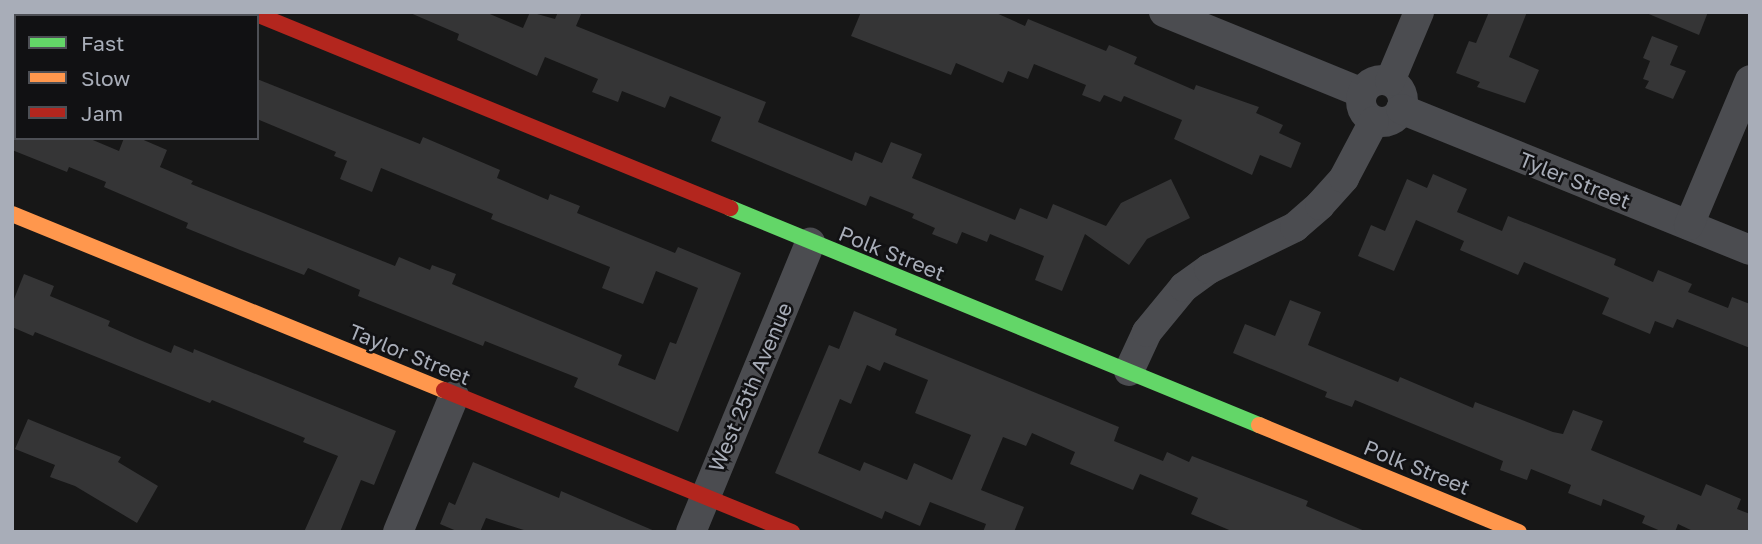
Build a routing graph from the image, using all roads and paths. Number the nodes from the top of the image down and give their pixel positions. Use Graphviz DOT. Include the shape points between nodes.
graph roads {
  1 [pos="1164,12"];
  2 [pos="1419,12"];
  3 [pos="259,15"];
  4 [pos="1750,80"];
  5 [pos="1390,81"];
  6 [pos="1362,93"];
  7 [pos="1387,115"];
  8 [pos="12,214"];
  9 [pos="1689,225"];
  10 [pos="810,243"];
  11 [pos="1750,250"];
  12 [pos="1129,372"];
  13 [pos="454,396"];
  14 [pos="705,496"];
  15 [pos="398,532"];
  16 [pos="691,532"];
  17 [pos="792,532"];
  18 [pos="1519,532"];
  1 -- 6 [label="street"];
  2 -- 5 [label="street"];
  3 -- 10 [label="street, Polk Street"];
  4 -- 9 [label="street"];
  5 -- 6 [label="street" via="1373,81"];
  5 -- 7 [label="street" via="1401,91"];
  6 -- 7 [label="street" via="1363,110"];
  7 -- 9 [label="street, Tyler Street"];
  7 -- 12 [label="street" via="1343,178 1295,227 1184,286 1147,332"];
  8 -- 13 [label="street, Taylor Street"];
  9 -- 11 [label="street, Tyler Street"];
  10 -- 12 [label="street, Polk Street"];
  10 -- 14 [label="street, West 25th Avenue"];
  12 -- 18 [label="street, Polk Street"];
  13 -- 14 [label="street, Taylor Street"];
  13 -- 15 [label="street"];
  14 -- 16 [label="street, West 25th Avenue"];
  14 -- 17 [label="street, Taylor Street"];
}
